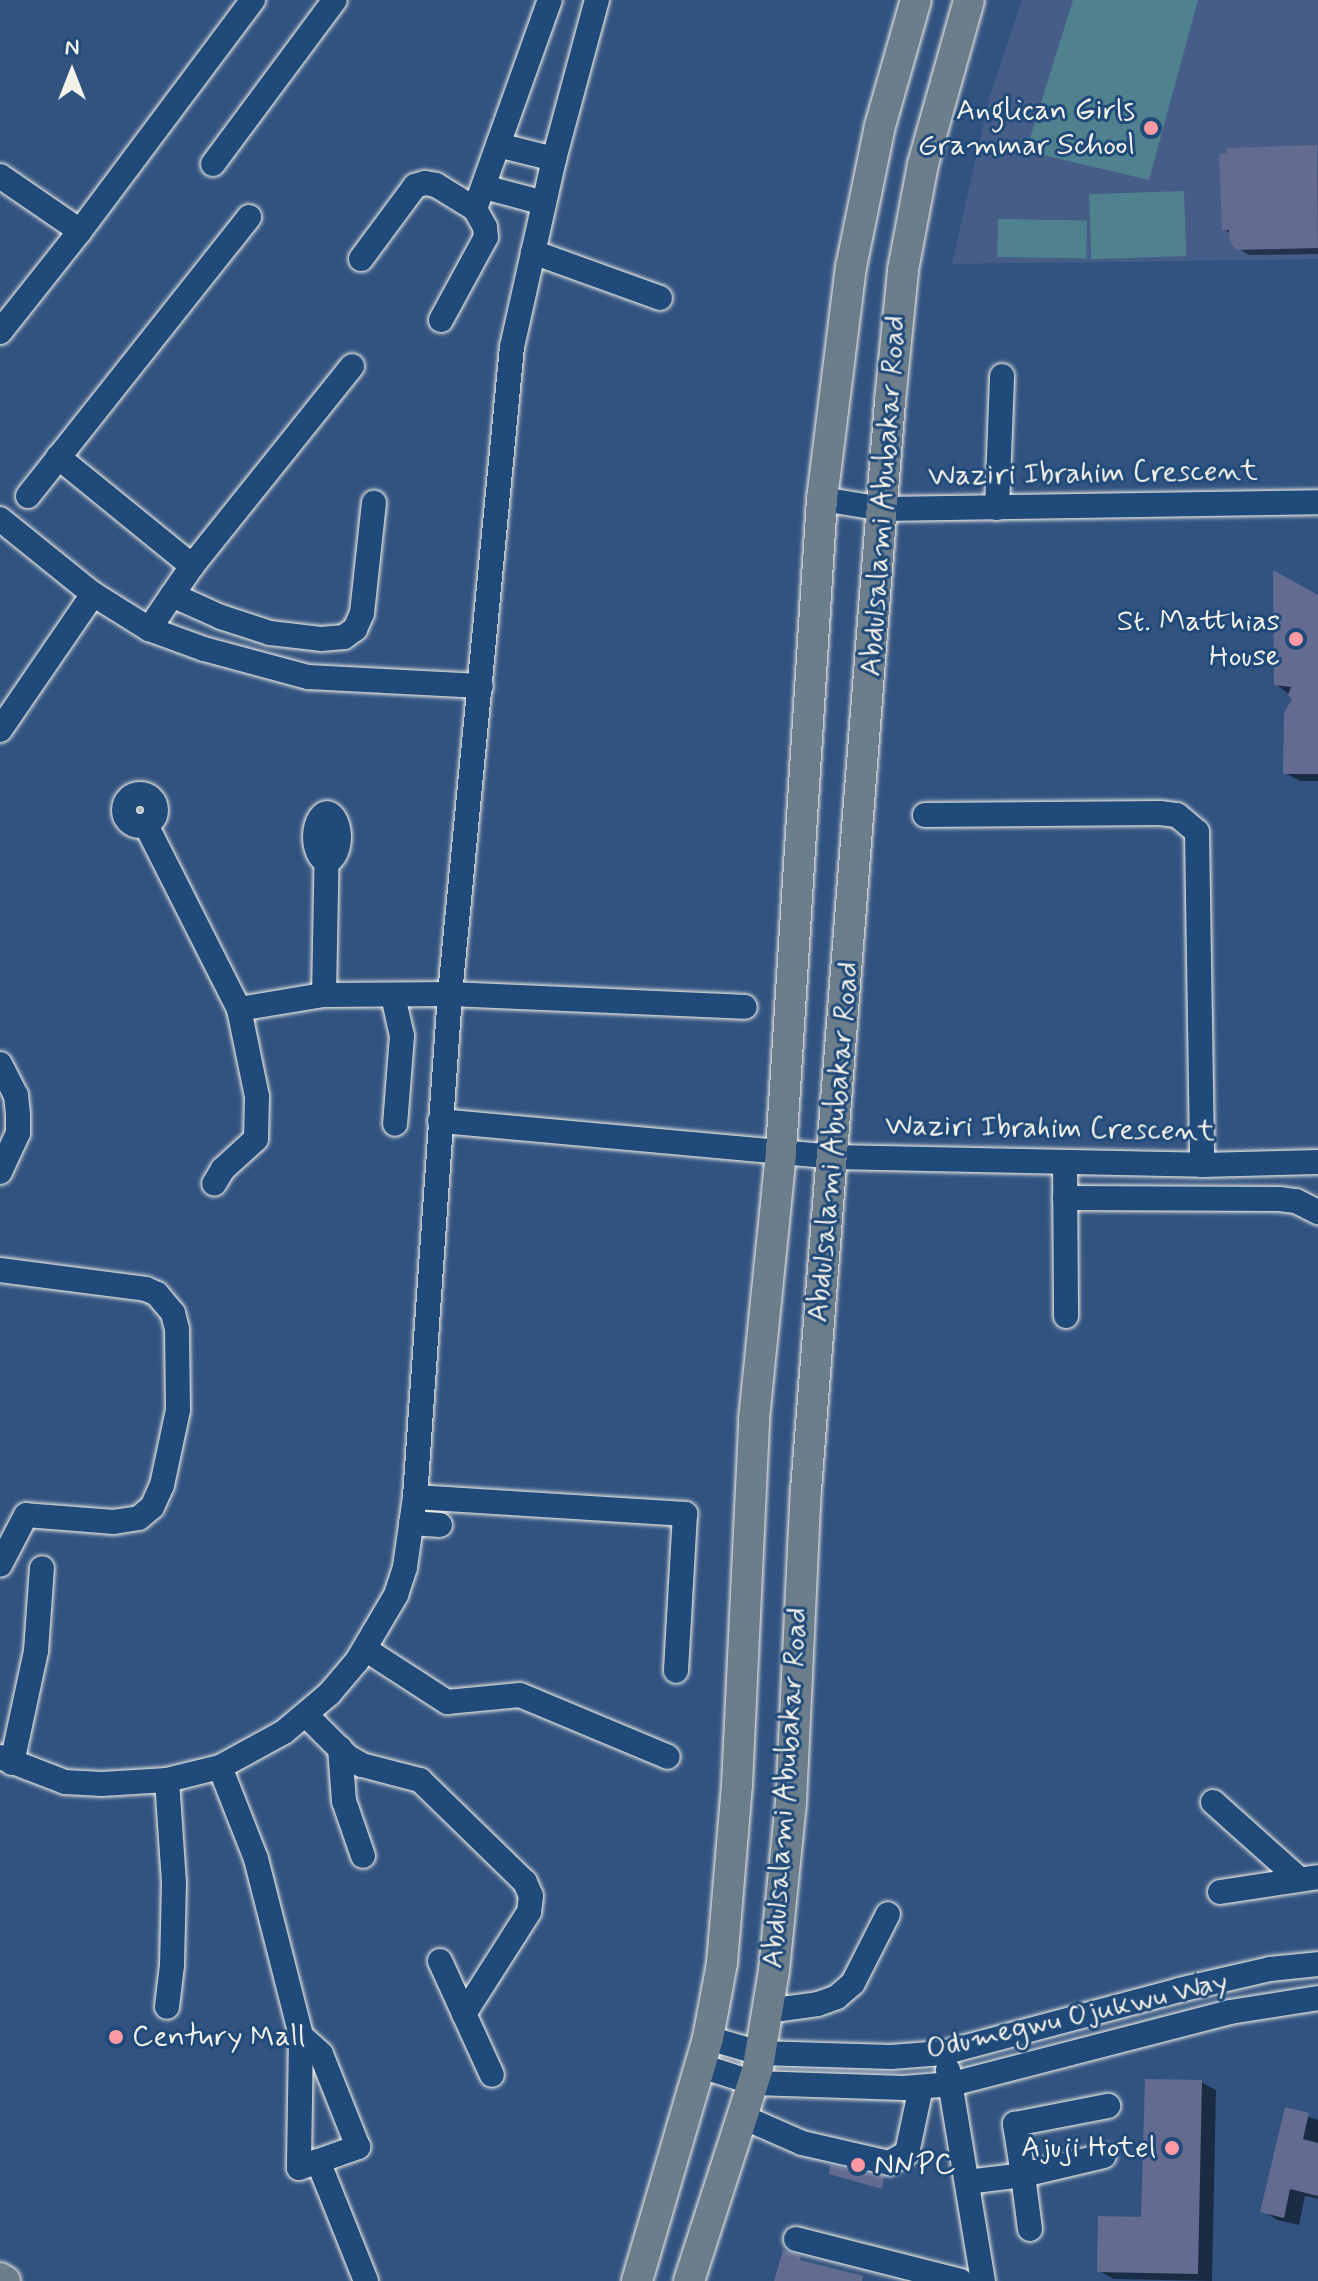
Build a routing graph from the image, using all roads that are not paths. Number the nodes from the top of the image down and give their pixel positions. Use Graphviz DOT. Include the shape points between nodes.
graph roads {
  1 [pos="253,0"];
  2 [pos="335,0"];
  3 [pos="550,0"];
  4 [pos="597,0"];
  5 [pos="916,0"];
  6 [pos="969,0"];
  7 [pos="498,145"];
  8 [pos="554,159"];
  9 [pos="213,164"];
  10 [pos="0,176"];
  11 [pos="479,198"];
  12 [pos="544,203"];
  13 [pos="249,217"];
  14 [pos="80,231"];
  15 [pos="533,252"];
  16 [pos="361,259"];
  17 [pos="660,298"];
  18 [pos="441,320"];
  19 [pos="0,332"];
  20 [pos="352,366"];
  21 [pos="1002,376"];
  22 [pos="58,457"];
  23 [pos="28,496"];
  24 [pos="822,499"];
  25 [pos="1318,502"];
  26 [pos="374,503"];
  27 [pos="997,508"];
  28 [pos="883,509"];
  29 [pos="0,519"];
  30 [pos="192,566"];
  31 [pos="93,594"];
  32 [pos="172,595"];
  33 [pos="149,629"];
  34 [pos="481,686"];
  35 [pos="0,730"];
  36 [pos="925,815"];
  37 [pos="146,825"];
  38 [pos="327,835"];
  39 [pos="450,994"];
  40 [pos="324,995"];
  41 [pos="393,996"];
  42 [pos="745,1007"];
  43 [pos="239,1009"];
  44 [pos="0,1064"];
  45 [pos="440,1121"];
  46 [pos="395,1124"];
  47 [pos="781,1152"];
  48 [pos="833,1157"];
  49 [pos="1065,1162"];
  50 [pos="1318,1162"];
  51 [pos="1202,1165"];
  52 [pos="0,1172"];
  53 [pos="214,1184"];
  54 [pos="1065,1198"];
  55 [pos="1318,1212"];
  56 [pos="0,1270"];
  57 [pos="1066,1316"];
  58 [pos="415,1497"];
  59 [pos="411,1523"];
  60 [pos="440,1525"];
  61 [pos="0,1565"];
  62 [pos="42,1568"];
  63 [pos="365,1649"];
  64 [pos="676,1671"];
  65 [pos="307,1716"];
  66 [pos="340,1748"];
  67 [pos="668,1757"];
  68 [pos="6,1760"];
  69 [pos="220,1767"];
  70 [pos="167,1780"];
  71 [pos="1213,1802"];
  72 [pos="363,1856"];
  73 [pos="1309,1878"];
  74 [pos="1220,1892"];
  75 [pos="888,1914"];
  76 [pos="440,1961"];
  77 [pos="1318,1964"];
  78 [pos="1318,1998"];
  79 [pos="167,2007"];
  80 [pos="767,2011"];
  81 [pos="464,2014"];
  82 [pos="301,2036"];
  83 [pos="704,2052"];
  84 [pos="943,2053"];
  85 [pos="757,2068"];
  86 [pos="492,2075"];
  87 [pos="952,2084"];
  88 [pos="921,2087"];
  89 [pos="1108,2106"];
  90 [pos="743,2117"];
  91 [pos="1104,2156"];
  92 [pos="318,2161"];
  93 [pos="1023,2175"];
  94 [pos="967,2182"];
  95 [pos="1030,2229"];
  96 [pos="796,2239"];
  97 [pos="366,2281"];
  98 [pos="637,2281"];
  99 [pos="689,2281"];
  100 [pos="961,2281"];
  101 [pos="983,2281"];
  1 -- 14 [label="street"];
  2 -- 9 [label="street"];
  3 -- 7 [label="street"];
  4 -- 8 [label="street"];
  5 -- 24 [label="main road, Abdulsalami Abubakar Road" via="880,126 851,267"];
  6 -- 28 [label="main road, Abdulsalami Abubakar Road" via="936,109 903,270"];
  7 -- 8 [label="street"];
  7 -- 11 [label="street"];
  8 -- 12 [label="street"];
  10 -- 14 [label="street"];
  11 -- 12 [label="street"];
  11 -- 16 [label="street" via="436,185 415,186"];
  11 -- 18 [label="street" via="486,237"];
  12 -- 15 [label="street"];
  13 -- 22 [label="street"];
  14 -- 19 [label="street"];
  15 -- 17 [label="street"];
  15 -- 34 [label="street" via="509,372"];
  20 -- 30 [label="street"];
  21 -- 27 [label="street"];
  22 -- 23 [label="street"];
  22 -- 30 [label="street"];
  24 -- 28 [label="street, Waziri Ibrahim Crescent"];
  24 -- 47 [label="main road, Abdulsalami Abubakar Road"];
  25 -- 27 [label="street, Waziri Ibrahim Crescent"];
  26 -- 32 [label="street" via="362,613 344,637 270,633"];
  27 -- 28 [label="street, Waziri Ibrahim Crescent"];
  28 -- 48 [label="main road, Abdulsalami Abubakar Road"];
  29 -- 31 [label="street"];
  30 -- 32 [label="street"];
  31 -- 33 [label="street"];
  31 -- 35 [label="street"];
  32 -- 33 [label="street"];
  33 -- 34 [label="street" via="240,661 308,677"];
  34 -- 39 [label="street"];
  36 -- 51 [label="street" via="1160,813 1177,815 1197,832"];
  37 -- 43 [label="street"];
  38 -- 40 [label="street"];
  39 -- 41 [label="street"];
  39 -- 42 [label="street"];
  39 -- 45 [label="street"];
  40 -- 41 [label="street"];
  40 -- 43 [label="street"];
  41 -- 46 [label="street" via="402,1036"];
  43 -- 53 [label="street" via="259,1125 256,1139"];
  44 -- 52 [label="street" via="16,1095 18,1115 18,1133"];
  45 -- 47 [label="street, Waziri Ibrahim Crescent"];
  45 -- 58 [label="street"];
  47 -- 48 [label="street, Waziri Ibrahim Crescent"];
  47 -- 83 [label="main road, Abdulsalami Abubakar Road" via="754,1419 722,1963"];
  48 -- 49 [label="street, Waziri Ibrahim Crescent"];
  48 -- 80 [label="main road, Abdulsalami Abubakar Road" via="806,1490 791,1803"];
  49 -- 51 [label="street, Waziri Ibrahim Crescent"];
  49 -- 54 [label="street"];
  50 -- 51 [label="street, Waziri Ibrahim Crescent"];
  54 -- 55 [label="street" via="1279,1199"];
  54 -- 57 [label="street"];
  56 -- 61 [label="street" via="157,1294 173,1313 177,1329 178,1410 152,1507 139,1518 114,1522 26,1515"];
  58 -- 59 [label="street"];
  58 -- 64 [label="street" via="685,1514"];
  59 -- 60 [label="street"];
  59 -- 63 [label="street" via="396,1595"];
  62 -- 68 [label="street" via="36,1651"];
  63 -- 65 [label="street"];
  63 -- 67 [label="street" via="447,1702 520,1695"];
  65 -- 66 [label="street"];
  65 -- 69 [label="street"];
  66 -- 72 [label="street" via="344,1801"];
  66 -- 81 [label="street" via="362,1765 420,1780 525,1882 531,1896 529,1912"];
  68 -- 70 [label="street" via="65,1782"];
  69 -- 70 [label="street"];
  69 -- 82 [label="street" via="256,1859"];
  70 -- 79 [label="street" via="174,1883"];
  71 -- 73 [label="street"];
  73 -- 74 [label="street"];
  75 -- 80 [label="street" via="853,1983 837,1997"];
  76 -- 81 [label="street"];
  77 -- 84 [label="street, Odumegwu Ojukwu Way" via="1179,1990"];
  78 -- 87 [label="street, Odumegwu Ojukwu Way" via="1230,2012"];
  80 -- 85 [label="main road, Abdulsalami Abubakar Road"];
  81 -- 86 [label="street"];
  82 -- 92 [label="street" via="299,2168"];
  82 -- 92 [label="street" via="321,2054 358,2147"];
  83 -- 85 [label="street"];
  83 -- 98 [label="main road, Abdulsalami Abubakar Road"];
  84 -- 85 [label="street, Odumegwu Ojukwu Way"];
  84 -- 87 [label="street"];
  85 -- 88 [label="street, Odumegwu Ojukwu Way"];
  85 -- 90 [label="main road, Abdulsalami Abubakar Road"];
  87 -- 88 [label="street, Odumegwu Ojukwu Way"];
  87 -- 94 [label="street"];
  88 -- 90 [label="street" via="907,2153 889,2163 802,2143"];
  89 -- 93 [label="street" via="1015,2124"];
  90 -- 99 [label="main road, Abdulsalami Abubakar Road"];
  91 -- 93 [label="street"];
  92 -- 97 [label="street"];
  93 -- 94 [label="street"];
  93 -- 95 [label="street"];
  94 -- 101 [label="street"];
  96 -- 100 [label="street"];
}
